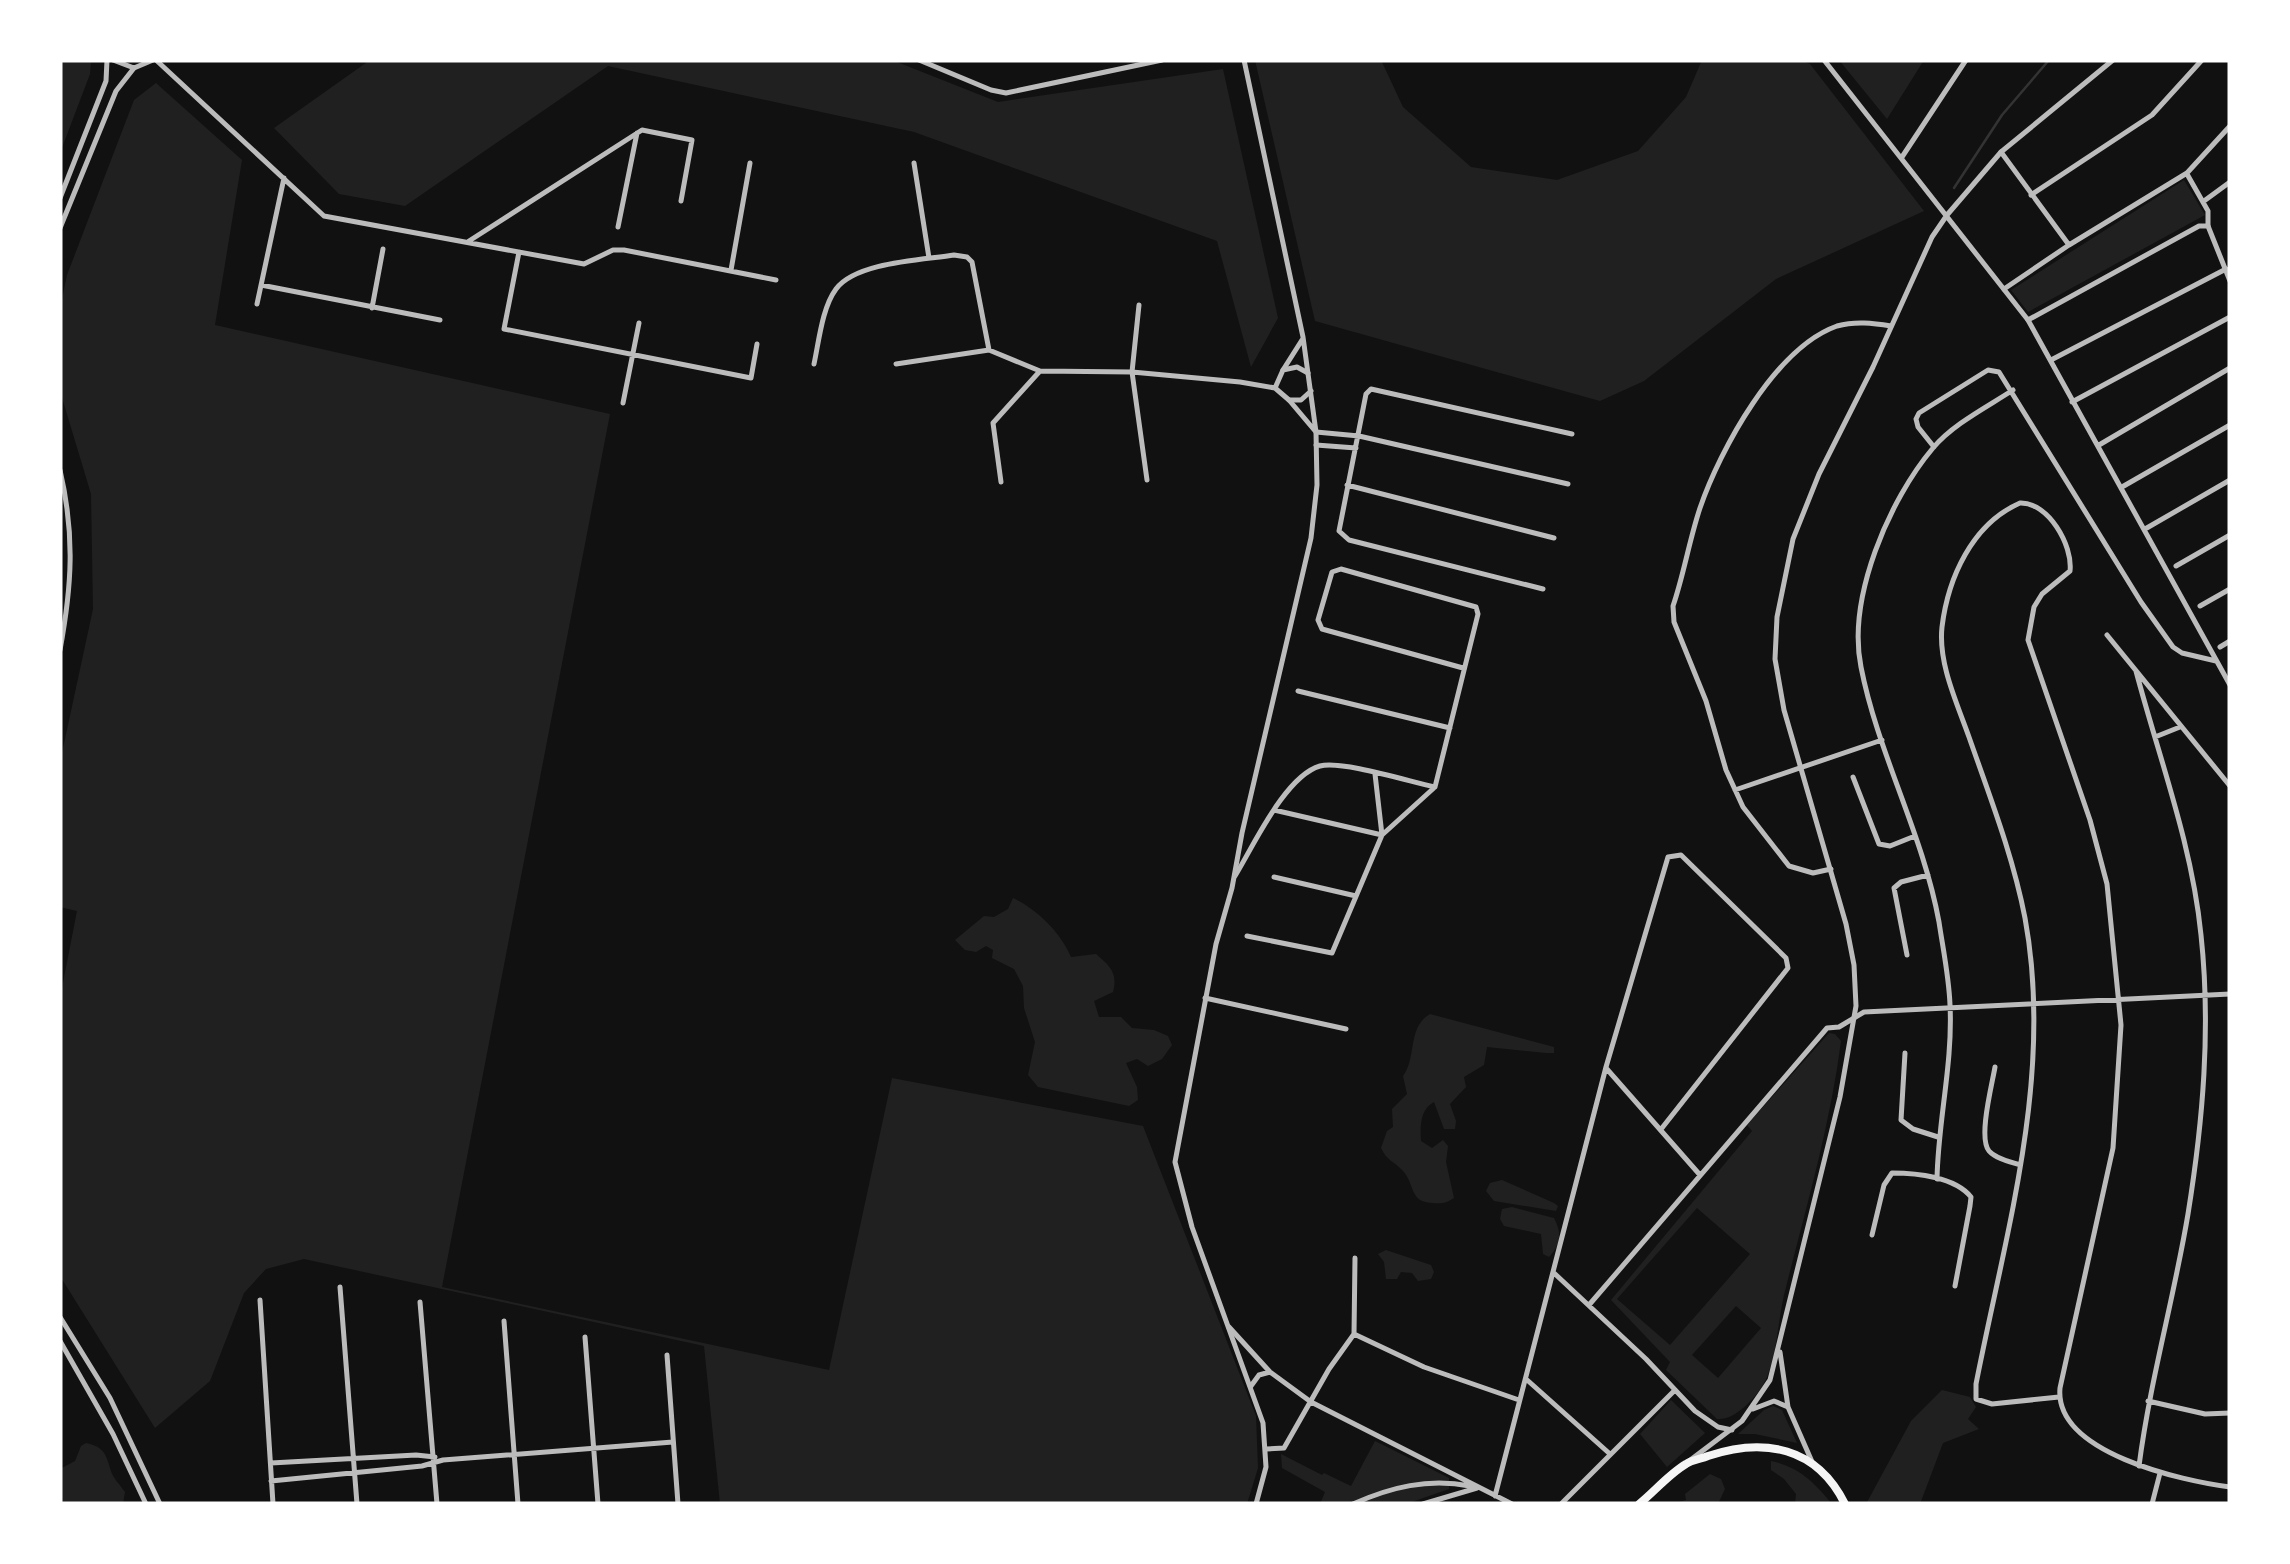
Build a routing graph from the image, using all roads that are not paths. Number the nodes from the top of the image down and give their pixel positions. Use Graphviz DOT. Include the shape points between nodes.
graph roads {
  1 [pos="110,60"];
  2 [pos="154,60"];
  3 [pos="919,60"];
  4 [pos="1162,60"];
  5 [pos="1244,60"];
  6 [pos="1824,60"];
  7 [pos="1966,60"];
  8 [pos="2113,60"];
  9 [pos="2202,60"];
  10 [pos="134,68"];
  11 [pos="2230,126"];
  12 [pos="637,133"];
  13 [pos="2001,152"];
  14 [pos="1902,157"];
  15 [pos="750,163"];
  16 [pos="914,163"];
  17 [pos="2186,174"];
  18 [pos="284,178"];
  19 [pos="2230,182"];
  20 [pos="2031,195"];
  21 [pos="60,198"];
  22 [pos="681,201"];
  23 [pos="2203,202"];
  24 [pos="1947,214"];
  25 [pos="2208,226"];
  26 [pos="618,227"];
  27 [pos="60,228"];
  28 [pos="466,243"];
  29 [pos="2069,245"];
  30 [pos="383,249"];
  31 [pos="519,252"];
  32 [pos="929,258"];
  33 [pos="2226,269"];
  34 [pos="730,270"];
  35 [pos="776,280"];
  36 [pos="2230,281"];
  37 [pos="261,284"];
  38 [pos="2004,289"];
  39 [pos="256,304"];
  40 [pos="1138,305"];
  41 [pos="372,308"];
  42 [pos="2230,318"];
  43 [pos="440,320"];
  44 [pos="2028,320"];
  45 [pos="639,323"];
  46 [pos="1891,326"];
  47 [pos="1303,337"];
  48 [pos="757,344"];
  49 [pos="989,350"];
  50 [pos="633,354"];
  51 [pos="2050,360"];
  52 [pos="814,364"];
  53 [pos="896,364"];
  54 [pos="2230,368"];
  55 [pos="1283,370"];
  56 [pos="1040,371"];
  57 [pos="1132,372"];
  58 [pos="1309,374"];
  59 [pos="1275,388"];
  60 [pos="1310,390"];
  61 [pos="2013,390"];
  62 [pos="1289,400"];
  63 [pos="2072,402"];
  64 [pos="624,403"];
  65 [pos="2230,425"];
  66 [pos="1316,432"];
  67 [pos="1572,434"];
  68 [pos="1359,436"];
  69 [pos="2099,445"];
  70 [pos="1316,446"];
  71 [pos="1934,447"];
  72 [pos="1356,448"];
  73 [pos="60,470"];
  74 [pos="1147,480"];
  75 [pos="2230,480"];
  76 [pos="1002,482"];
  77 [pos="1568,484"];
  78 [pos="1347,485"];
  79 [pos="2122,487"];
  80 [pos="2145,529"];
  81 [pos="2230,535"];
  82 [pos="1554,538"];
  83 [pos="2176,566"];
  84 [pos="1544,589"];
  85 [pos="2230,589"];
  86 [pos="2200,606"];
  87 [pos="2107,635"];
  88 [pos="2230,641"];
  89 [pos="2220,646"];
  90 [pos="60,650"];
  91 [pos="2216,661"];
  92 [pos="1464,668"];
  93 [pos="2136,670"];
  94 [pos="2230,686"];
  95 [pos="1298,690"];
  96 [pos="2180,727"];
  97 [pos="1450,728"];
  98 [pos="2154,737"];
  99 [pos="1882,740"];
  100 [pos="1800,766"];
  101 [pos="1375,774"];
  102 [pos="1853,777"];
  103 [pos="2230,786"];
  104 [pos="1435,788"];
  105 [pos="1734,790"];
  106 [pos="1274,810"];
  107 [pos="1382,835"];
  108 [pos="1916,836"];
  109 [pos="1240,841"];
  110 [pos="1257,841"];
  111 [pos="1832,869"];
  112 [pos="1928,875"];
  113 [pos="1274,876"];
  114 [pos="1234,877"];
  115 [pos="1356,896"];
  116 [pos="1247,936"];
  117 [pos="1907,955"];
  118 [pos="2230,994"];
  119 [pos="2206,996"];
  120 [pos="1206,998"];
  121 [pos="2120,999"];
  122 [pos="2036,1002"];
  123 [pos="1950,1006"];
  124 [pos="1854,1015"];
  125 [pos="1346,1029"];
  126 [pos="1905,1053"];
  127 [pos="1606,1067"];
  128 [pos="1995,1068"];
  129 [pos="1662,1128"];
  130 [pos="1938,1137"];
  131 [pos="2020,1165"];
  132 [pos="1700,1174"];
  133 [pos="1937,1179"];
  134 [pos="1872,1235"];
  135 [pos="1355,1258"];
  136 [pos="1554,1273"];
  137 [pos="1955,1286"];
  138 [pos="340,1287"];
  139 [pos="260,1300"];
  140 [pos="420,1302"];
  141 [pos="1589,1305"];
  142 [pos="60,1317"];
  143 [pos="504,1321"];
  144 [pos="1228,1326"];
  145 [pos="1354,1334"];
  146 [pos="585,1337"];
  147 [pos="60,1341"];
  148 [pos="1780,1349"];
  149 [pos="667,1355"];
  150 [pos="1270,1372"];
  151 [pos="1525,1378"];
  152 [pos="1251,1386"];
  153 [pos="1674,1390"];
  154 [pos="2060,1397"];
  155 [pos="1519,1400"];
  156 [pos="2148,1401"];
  157 [pos="1311,1402"];
  158 [pos="1788,1407"];
  159 [pos="1750,1410"];
  160 [pos="2230,1413"];
  161 [pos="1732,1430"];
  162 [pos="673,1442"];
  163 [pos="594,1448"];
  164 [pos="1266,1449"];
  165 [pos="513,1454"];
  166 [pos="1610,1454"];
  167 [pos="354,1458"];
  168 [pos="434,1460"];
  169 [pos="270,1463"];
  170 [pos="1686,1464"];
  171 [pos="1813,1464"];
  172 [pos="2139,1466"];
  173 [pos="355,1473"];
  174 [pos="2160,1473"];
  175 [pos="271,1481"];
  176 [pos="2230,1487"];
  177 [pos="1478,1488"];
  178 [pos="1455,1495"];
  179 [pos="1495,1496"];
  180 [pos="146,1504"];
  181 [pos="160,1504"];
  182 [pos="274,1504"];
  183 [pos="358,1504"];
  184 [pos="437,1504"];
  185 [pos="518,1504"];
  186 [pos="598,1504"];
  187 [pos="678,1504"];
  188 [pos="1256,1504"];
  189 [pos="1353,1504"];
  190 [pos="1423,1504"];
  191 [pos="1458,1504"];
  192 [pos="1512,1504"];
  193 [pos="1562,1504"];
  194 [pos="1639,1504"];
  195 [pos="1845,1504"];
  196 [pos="2152,1504"];
  1 -- 10 [label="street"];
  1 -- 21 [label="street"];
  2 -- 10 [label="street"];
  2 -- 18 [label="street"];
  3 -- 4 [label="street" via="1006,93"];
  5 -- 47 [label="street"];
  6 -- 14 [label="street"];
  7 -- 14 [label="street"];
  8 -- 13 [label="street"];
  9 -- 20 [label="street" via="2152,115"];
  10 -- 27 [label="street" via="116,90"];
  11 -- 17 [label="street"];
  12 -- 22 [label="street" via="692,140"];
  12 -- 26 [label="street"];
  12 -- 28 [label="street"];
  13 -- 20 [label="street"];
  13 -- 24 [label="street"];
  14 -- 24 [label="street"];
  15 -- 34 [label="street"];
  16 -- 32 [label="street"];
  17 -- 23 [label="street"];
  17 -- 29 [label="street"];
  18 -- 28 [label="street" via="324,216"];
  18 -- 37 [label="street"];
  19 -- 23 [label="street"];
  20 -- 29 [label="street"];
  23 -- 25 [label="street"];
  24 -- 38 [label="street"];
  24 -- 46 [label="street"];
  25 -- 33 [label="street"];
  25 -- 44 [label="street"];
  28 -- 31 [label="street"];
  29 -- 38 [label="street"];
  30 -- 41 [label="street"];
  31 -- 34 [label="street" via="584,264 624,250"];
  31 -- 50 [label="street" via="504,329"];
  32 -- 49 [label="street" via="961,255 972,262"];
  32 -- 52 [label="street" via="868,270 838,286"];
  33 -- 36 [label="street"];
  33 -- 51 [label="street"];
  34 -- 35 [label="street"];
  37 -- 39 [label="street"];
  37 -- 41 [label="street"];
  38 -- 44 [label="street"];
  40 -- 57 [label="street"];
  41 -- 43 [label="street"];
  42 -- 63 [label="street"];
  44 -- 51 [label="street"];
  45 -- 50 [label="street"];
  46 -- 100 [label="street" via="1805,504 1784,574 1776,659"];
  46 -- 105 [label="street" via="1839,326 1796,354 1725,447 1699,512 1672,614"];
  47 -- 55 [label="street"];
  47 -- 58 [label="street"];
  48 -- 50 [label="street" via="750,378"];
  49 -- 53 [label="street"];
  49 -- 56 [label="street"];
  50 -- 64 [label="street"];
  51 -- 63 [label="street"];
  54 -- 69 [label="street"];
  55 -- 58 [label="street" via="1297,367"];
  55 -- 59 [label="street"];
  56 -- 57 [label="street"];
  56 -- 76 [label="street" via="993,422"];
  57 -- 59 [label="street"];
  57 -- 74 [label="street"];
  58 -- 60 [label="street"];
  59 -- 62 [label="street"];
  60 -- 62 [label="street" via="1301,400"];
  60 -- 66 [label="street"];
  61 -- 71 [label="street"];
  61 -- 71 [label="street" via="1999,372 1988,370 1919,414 1918,427"];
  61 -- 91 [label="street" via="2174,647"];
  62 -- 66 [label="street"];
  63 -- 69 [label="street"];
  65 -- 79 [label="street"];
  66 -- 68 [label="street"];
  66 -- 70 [label="street"];
  67 -- 68 [label="street" via="1375,388 1366,394"];
  68 -- 72 [label="street"];
  68 -- 77 [label="street"];
  69 -- 79 [label="street"];
  70 -- 72 [label="street"];
  70 -- 109 [label="street" via="1311,538"];
  71 -- 99 [label="street" via="1894,510 1867,575 1860,663"];
  72 -- 78 [label="street"];
  73 -- 90 [label="street" via="72,546"];
  75 -- 80 [label="street"];
  78 -- 82 [label="street"];
  78 -- 84 [label="street" via="1338,531 1344,538"];
  79 -- 80 [label="street"];
  80 -- 91 [label="street"];
  81 -- 83 [label="street"];
  85 -- 86 [label="street"];
  87 -- 93 [label="street"];
  88 -- 89 [label="street"];
  91 -- 94 [label="street"];
  92 -- 92 [label="street" via="1478,614 1471,603 1332,572 1318,620 1322,630"];
  92 -- 97 [label="street"];
  93 -- 96 [label="street"];
  93 -- 98 [label="street"];
  95 -- 97 [label="street"];
  96 -- 98 [label="street"];
  96 -- 103 [label="street"];
  97 -- 104 [label="street"];
  98 -- 119 [label="street" via="2193,874"];
  99 -- 100 [label="street"];
  99 -- 108 [label="street"];
  100 -- 105 [label="street"];
  100 -- 111 [label="street"];
  101 -- 104 [label="street"];
  101 -- 106 [label="street" via="1314,768"];
  101 -- 107 [label="street"];
  102 -- 108 [label="street" via="1879,844"];
  104 -- 107 [label="street"];
  105 -- 111 [label="street" via="1789,866 1813,873"];
  106 -- 107 [label="street"];
  106 -- 110 [label="street"];
  107 -- 115 [label="street"];
  108 -- 112 [label="street"];
  109 -- 110 [label="street"];
  109 -- 114 [label="street"];
  110 -- 114 [label="street"];
  111 -- 124 [label="street" via="1854,965"];
  112 -- 117 [label="street" via="1894,888"];
  112 -- 123 [label="street"];
  113 -- 115 [label="street"];
  114 -- 120 [label="street"];
  115 -- 116 [label="street" via="1332,954"];
  118 -- 119 [label="street"];
  119 -- 121 [label="street"];
  119 -- 156 [label="street" via="2201,1124"];
  120 -- 125 [label="street"];
  120 -- 144 [label="street" via="1174,1162"];
  121 -- 122 [label="street"];
  121 -- 122 [label="street" via="2107,884 2028,640 2034,606 2071,569 2070,556 2050,518 2020,503 1988,525 1959,565 1941,630 1956,702 2009,852"];
  121 -- 154 [label="street" via="2113,1148"];
  122 -- 123 [label="street"];
  122 -- 131 [label="street"];
  123 -- 124 [label="street"];
  123 -- 130 [label="street"];
  124 -- 132 [label="street" via="1827,1028"];
  124 -- 148 [label="street"];
  126 -- 130 [label="street" via="1901,1120"];
  127 -- 129 [label="street"];
  127 -- 129 [label="street" via="1668,857 1681,855 1786,958 1788,968"];
  127 -- 136 [label="street"];
  128 -- 131 [label="street" via="1986,1146"];
  129 -- 132 [label="street"];
  130 -- 133 [label="street"];
  131 -- 154 [label="street" via="1976,1396 1992,1404"];
  132 -- 141 [label="street"];
  133 -- 134 [label="street" via="1888,1176"];
  133 -- 137 [label="street" via="1971,1197"];
  135 -- 145 [label="street"];
  136 -- 141 [label="street"];
  136 -- 151 [label="street"];
  138 -- 167 [label="street"];
  139 -- 169 [label="street"];
  140 -- 168 [label="street"];
  141 -- 153 [label="street"];
  142 -- 181 [label="street" via="110,1398"];
  143 -- 165 [label="street"];
  144 -- 150 [label="street"];
  144 -- 152 [label="street"];
  145 -- 155 [label="street" via="1424,1368"];
  145 -- 157 [label="street"];
  146 -- 163 [label="street"];
  147 -- 180 [label="street"];
  148 -- 158 [label="street"];
  148 -- 159 [label="street"];
  149 -- 162 [label="street"];
  150 -- 152 [label="street"];
  150 -- 157 [label="street"];
  151 -- 155 [label="street"];
  151 -- 166 [label="street"];
  152 -- 164 [label="street"];
  153 -- 161 [label="street" via="1708,1422"];
  153 -- 166 [label="street"];
  154 -- 172 [label="street" via="2090,1439"];
  155 -- 179 [label="street"];
  156 -- 160 [label="street"];
  156 -- 172 [label="street"];
  157 -- 164 [label="street" via="1284,1448"];
  157 -- 177 [label="street"];
  158 -- 159 [label="street" via="1774,1401"];
  158 -- 171 [label="street"];
  159 -- 161 [label="street"];
  161 -- 170 [label="street"];
  162 -- 163 [label="street"];
  162 -- 187 [label="street"];
  163 -- 165 [label="street"];
  163 -- 186 [label="street"];
  164 -- 188 [label="street"];
  165 -- 168 [label="street"];
  165 -- 185 [label="street"];
  166 -- 193 [label="street"];
  167 -- 168 [label="street"];
  167 -- 169 [label="street"];
  167 -- 173 [label="street"];
  168 -- 173 [label="street"];
  168 -- 184 [label="street"];
  169 -- 175 [label="street"];
  170 -- 171 [label="main road" via="1752,1445 1781,1448"];
  170 -- 194 [label="main road"];
  171 -- 195 [label="main road"];
  172 -- 174 [label="street"];
  173 -- 175 [label="street"];
  173 -- 183 [label="street"];
  174 -- 176 [label="street"];
  174 -- 196 [label="street"];
  175 -- 182 [label="street"];
  177 -- 178 [label="street"];
  177 -- 179 [label="street"];
  177 -- 189 [label="street" via="1418,1483"];
  178 -- 190 [label="street"];
  178 -- 191 [label="street"];
  179 -- 192 [label="street"];
}
